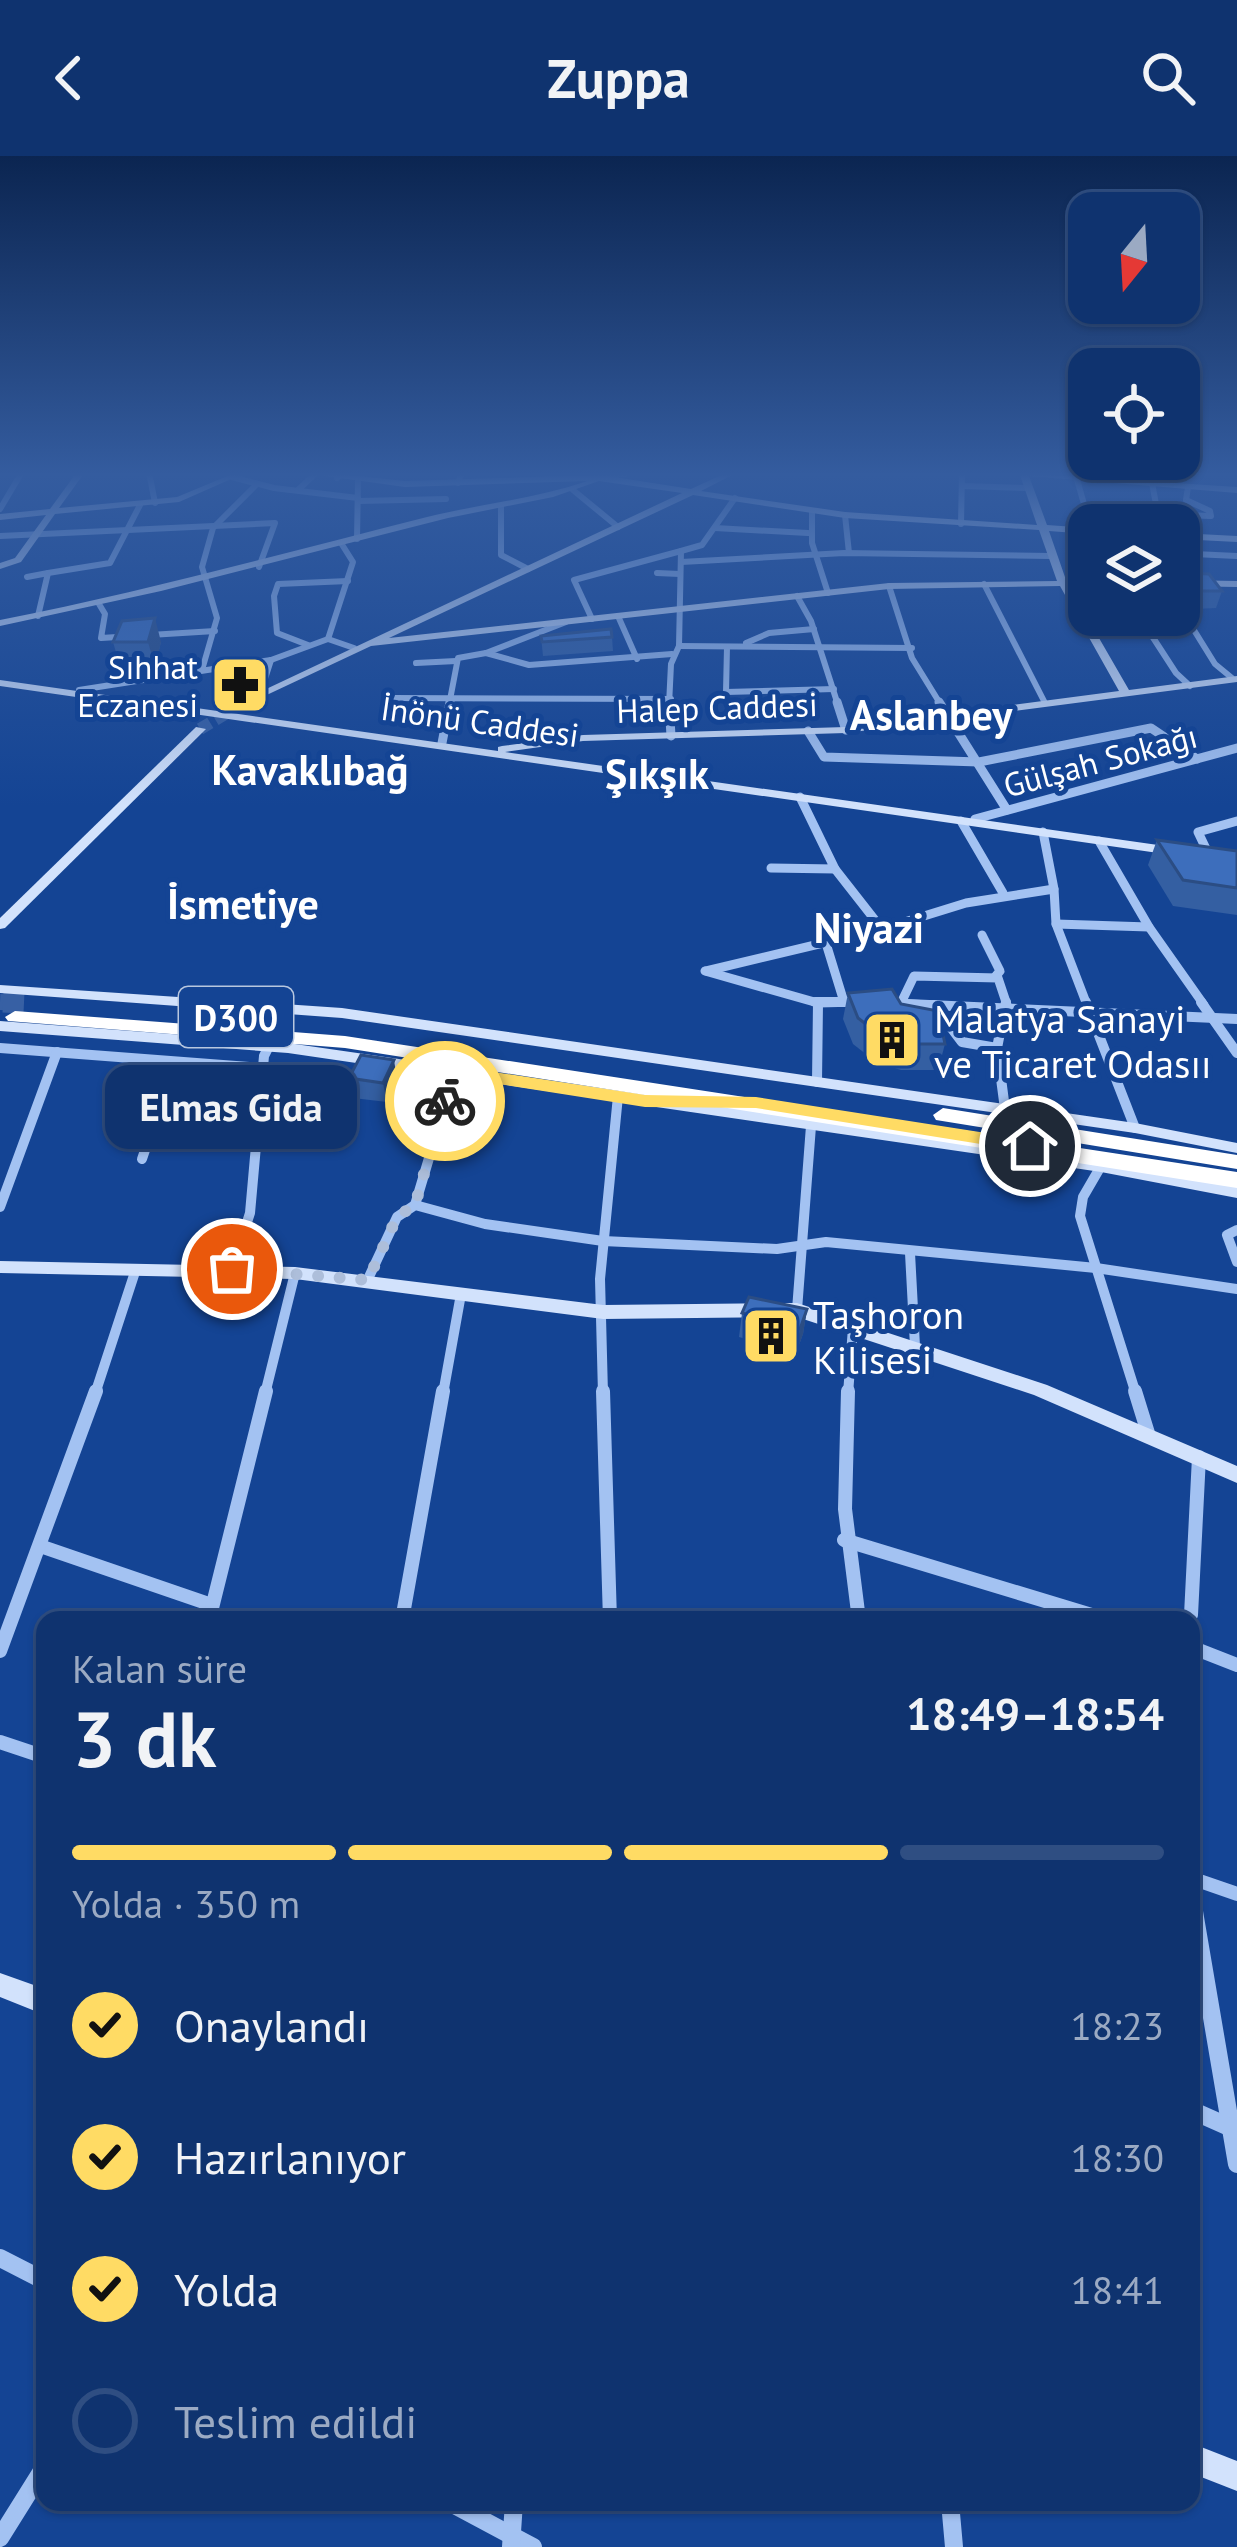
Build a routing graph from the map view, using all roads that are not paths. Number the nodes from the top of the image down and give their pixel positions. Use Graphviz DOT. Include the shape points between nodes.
graph roads {
  1 [pos="46,584"];
  2 [pos="188,584"];
  3 [pos="211,584"];
  4 [pos="288,584"];
  5 [pos="347,584"];
  6 [pos="495,584"];
  7 [pos="576,584"];
  8 [pos="680,584"];
  9 [pos="825,584"];
  10 [pos="984,584"];
  11 [pos="1000,584"];
  12 [pos="1063,584"];
  13 [pos="1200,584"];
  14 [pos="1237,584"];
  15 [pos="889,586"];
  16 [pos="829,593"];
  17 [pos="797,596"];
  18 [pos="99,604"];
  19 [pos="679,609"];
  20 [pos="38,616"];
  21 [pos="618,616"];
  22 [pos="592,619"];
  23 [pos="566,622"];
  24 [pos="0,623"];
  25 [pos="814,629"];
  26 [pos="214,631"];
  27 [pos="1152,636"];
  28 [pos="1197,636"];
  29 [pos="328,639"];
  30 [pos="742,643"];
  31 [pos="308,645"];
  32 [pos="363,645"];
  33 [pos="680,646"];
  34 [pos="727,647"];
  35 [pos="819,648"];
  36 [pos="912,649"];
  37 [pos="486,653"];
  38 [pos="672,654"];
  39 [pos="637,658"];
  40 [pos="271,660"];
  41 [pos="456,661"];
  42 [pos="416,663"];
  43 [pos="202,670"];
  44 [pos="1234,679"];
  45 [pos="0,682"];
  46 [pos="1190,686"];
  47 [pos="833,689"];
  48 [pos="79,690"];
  49 [pos="1124,691"];
  50 [pos="253,697"];
  51 [pos="449,697"];
  52 [pos="393,698"];
  53 [pos="505,698"];
  54 [pos="671,699"];
  55 [pos="1046,704"];
  56 [pos="502,709"];
  57 [pos="203,714"];
  58 [pos="219,715"];
  59 [pos="239,715"];
  60 [pos="946,716"];
  61 [pos="846,730"];
  62 [pos="808,731"];
  63 [pos="671,736"];
  64 [pos="442,743"];
  65 [pos="1237,748"];
  66 [pos="490,751"];
  67 [pos="1197,759"];
  68 [pos="980,762"];
  69 [pos="145,780"];
  70 [pos="800,797"];
  71 [pos="1007,810"];
  72 [pos="968,820"];
  73 [pos="1237,821"];
  74 [pos="1043,832"];
  75 [pos="1099,841"];
  76 [pos="1216,855"];
  77 [pos="771,868"];
  78 [pos="835,869"];
  79 [pos="1054,889"];
  80 [pos="1003,893"];
  81 [pos="0,914"];
  82 [pos="1056,924"];
  83 [pos="0,925"];
  84 [pos="1149,927"];
  85 [pos="881,929"];
  86 [pos="982,935"];
  87 [pos="825,940"];
  88 [pos="995,976"];
  89 [pos="0,993"];
  90 [pos="844,1002"];
  91 [pos="818,1003"];
  92 [pos="901,1003"];
  93 [pos="934,1005"];
  94 [pos="1008,1007"];
  95 [pos="1093,1011"];
  96 [pos="12,1014"];
  97 [pos="1214,1016"];
  98 [pos="1237,1019"];
  99 [pos="269,1046"];
  100 [pos="0,1048"];
  101 [pos="997,1048"];
  102 [pos="56,1052"];
  103 [pos="1237,1053"];
  104 [pos="175,1062"];
  105 [pos="262,1068"];
  106 [pos="455,1071"];
  107 [pos="659,1073"];
  108 [pos="775,1076"];
  109 [pos="817,1082"];
  110 [pos="618,1096"];
  111 [pos="645,1101"];
  112 [pos="756,1102"];
  113 [pos="1005,1109"];
  114 [pos="811,1126"];
  115 [pos="1135,1128"];
  116 [pos="1237,1148"];
  117 [pos="142,1159"];
  118 [pos="1237,1162"];
  119 [pos="1101,1166"];
  120 [pos="1237,1180"];
  121 [pos="1237,1192"];
  122 [pos="415,1205"];
  123 [pos="0,1207"];
  124 [pos="1237,1229"];
  125 [pos="603,1241"];
  126 [pos="804,1242"];
  127 [pos="910,1252"];
  128 [pos="1237,1262"];
  129 [pos="0,1267"];
  130 [pos="1096,1268"];
  131 [pos="232,1269"];
  132 [pos="135,1272"];
  133 [pos="295,1273"];
  134 [pos="368,1280"];
  135 [pos="1237,1289"];
  136 [pos="460,1294"];
  137 [pos="796,1310"];
  138 [pos="603,1312"];
  139 [pos="853,1328"];
  140 [pos="915,1346"];
  141 [pos="1148,1433"];
  142 [pos="1199,1457"];
  143 [pos="1237,1475"];
  144 [pos="844,1540"];
  145 [pos="40,1546"];
  146 [pos="207,1611"];
  147 [pos="210,1611"];
  148 [pos="403,1611"];
  149 [pos="610,1611"];
  150 [pos="857,1611"];
  151 [pos="1078,1611"];
  152 [pos="1191,1611"];
  153 [pos="0,1651"];
  154 [pos="1200,1651"];
  155 [pos="1237,1665"];
  156 [pos="0,1742"];
  157 [pos="36,1753"];
  158 [pos="1200,1881"];
  159 [pos="1237,1894"];
  160 [pos="1200,1944"];
  161 [pos="0,1985"];
  162 [pos="36,1999"];
  163 [pos="1200,2114"];
  164 [pos="1233,2129"];
  165 [pos="1237,2164"];
  166 [pos="0,2258"];
  167 [pos="36,2277"];
  168 [pos="1200,2462"];
  169 [pos="1237,2476"];
  170 [pos="36,2480"];
  171 [pos="463,2511"];
  172 [pos="513,2511"];
  173 [pos="951,2511"];
  174 [pos="0,2538"];
  175 [pos="510,2542"];
  176 [pos="533,2547"];
  177 [pos="954,2547"];
  1 -- 20 [label="street"];
  2 -- 18 [label="main road"];
  3 -- 26 [label="street" via="219,596"];
  4 -- 31 [label="street" via="278,584 274,596 277,632"];
  5 -- 29 [label="street"];
  6 -- 32 [label="main road"];
  7 -- 22 [label="street"];
  8 -- 19 [label="street"];
  9 -- 16 [label="street"];
  10 -- 11 [label="main road"];
  10 -- 15 [label="main road"];
  10 -- 55 [label="street"];
  12 -- 49 [label="main road"];
  13 -- 14 [label="main road"];
  15 -- 16 [label="main road"];
  15 -- 36 [label="street"];
  16 -- 17 [label="main road"];
  17 -- 19 [label="main road"];
  17 -- 25 [label="street"];
  18 -- 20 [label="main road"];
  18 -- 26 [label="street" via="101,638"];
  19 -- 21 [label="main road"];
  19 -- 33 [label="street"];
  20 -- 24 [label="main road"];
  21 -- 22 [label="main road"];
  21 -- 39 [label="street"];
  22 -- 23 [label="main road"];
  23 -- 32 [label="main road"];
  23 -- 37 [label="street"];
  25 -- 30 [label="street"];
  25 -- 35 [label="street"];
  26 -- 43 [label="street"];
  27 -- 46 [label="street"];
  28 -- 44 [label="street"];
  29 -- 31 [label="street"];
  29 -- 32 [label="street"];
  31 -- 40 [label="street"];
  32 -- 50 [label="main road"];
  33 -- 34 [label="street"];
  33 -- 38 [label="street"];
  34 -- 35 [label="street"];
  34 -- 47 [label="street" via="726,692"];
  35 -- 36 [label="street"];
  35 -- 47 [label="street"];
  36 -- 60 [label="street"];
  37 -- 39 [label="street" via="529,665"];
  37 -- 41 [label="street"];
  38 -- 39 [label="street"];
  38 -- 54 [label="street"];
  40 -- 43 [label="street"];
  40 -- 50 [label="street"];
  41 -- 42 [label="street"];
  41 -- 51 [label="street"];
  43 -- 48 [label="street"];
  44 -- 46 [label="main road, Halep Caddesi"];
  45 -- 48 [label="main road"];
  45 -- 57 [label="main road"];
  46 -- 49 [label="main road, Halep Caddesi"];
  47 -- 61 [label="street"];
  48 -- 58 [label="main road"];
  49 -- 55 [label="main road, Halep Caddesi"];
  50 -- 58 [label="main road"];
  50 -- 59 [label="main road"];
  51 -- 52 [label="street"];
  51 -- 53 [label="street"];
  51 -- 64 [label="street"];
  53 -- 54 [label="street"];
  53 -- 56 [label="street"];
  54 -- 63 [label="street"];
  55 -- 60 [label="main road, Halep Caddesi"];
  57 -- 58 [label="main road"];
  57 -- 59 [label="main road"];
  57 -- 69 [label="main road" via="138,773"];
  58 -- 59 [label="main road"];
  58 -- 69 [label="main road" via="160,777"];
  59 -- 64 [label="main road, İnönü Caddesi"];
  59 -- 66 [label="main road, İnönü Caddesi"];
  60 -- 61 [label="main road, Halep Caddesi"];
  60 -- 68 [label="street"];
  61 -- 62 [label="main road, Halep Caddesi"];
  62 -- 63 [label="main road, Halep Caddesi"];
  62 -- 68 [label="street" via="824,757"];
  63 -- 66 [label="main road, Halep Caddesi"];
  64 -- 66 [label="main road, İnönü Caddesi"];
  65 -- 67 [label="street, Gülşah Sokağı"];
  66 -- 70 [label="main road, İnönü Caddesi"];
  66 -- 72 [label="main road, İnönü Caddesi"];
  67 -- 68 [label="street" via="1151,728"];
  67 -- 71 [label="street, Gülşah Sokağı"];
  68 -- 71 [label="street"];
  69 -- 69 [label="main road" via="200,729"];
  69 -- 81 [label="main road"];
  69 -- 83 [label="main road"];
  70 -- 72 [label="main road, İnönü Caddesi"];
  70 -- 78 [label="street"];
  71 -- 72 [label="street, Gülşah Sokağı"];
  72 -- 74 [label="main road, İnönü Caddesi"];
  72 -- 76 [label="main road, İnönü Caddesi"];
  72 -- 80 [label="street"];
  73 -- 76 [label="street" via="1198,832"];
  74 -- 75 [label="main road, İnönü Caddesi"];
  74 -- 79 [label="street"];
  75 -- 76 [label="main road, İnönü Caddesi"];
  75 -- 84 [label="street"];
  77 -- 78 [label="street"];
  78 -- 85 [label="street"];
  79 -- 80 [label="street"];
  79 -- 82 [label="street"];
  80 -- 85 [label="street"];
  82 -- 84 [label="street"];
  82 -- 95 [label="street"];
  84 -- 97 [label="street"];
  85 -- 87 [label="street"];
  86 -- 88 [label="street" via="1000,971"];
  87 -- 90 [label="street"];
  87 -- 91 [label="street" via="704,971"];
  88 -- 92 [label="street" via="914,976"];
  88 -- 94 [label="street"];
  89 -- 96 [label="main road"];
  90 -- 91 [label="street"];
  90 -- 92 [label="street"];
  91 -- 109 [label="street"];
  92 -- 93 [label="street"];
  93 -- 94 [label="street"];
  93 -- 101 [label="street" via="962,1042"];
  94 -- 95 [label="street"];
  94 -- 101 [label="street"];
  95 -- 97 [label="street"];
  95 -- 115 [label="street"];
  96 -- 99 [label="main road"];
  96 -- 107 [label="highway, D300" via="332,1027"];
  96 -- 108 [label="main road" via="322,1010"];
  96 -- 112 [label="highway, D300" via="345,1042"];
  97 -- 98 [label="street"];
  97 -- 103 [label="street"];
  99 -- 105 [label="street"];
  99 -- 106 [label="main road"];
  100 -- 102 [label="street"];
  101 -- 113 [label="street"];
  102 -- 104 [label="street"];
  102 -- 123 [label="street"];
  104 -- 105 [label="street"];
  104 -- 117 [label="street"];
  105 -- 131 [label="street" via="250,1213"];
  106 -- 110 [label="main road"];
  106 -- 122 [label="street"];
  107 -- 108 [label="main road"];
  107 -- 118 [label="highway, D300"];
  108 -- 109 [label="main road"];
  109 -- 113 [label="main road"];
  110 -- 111 [label="main road"];
  110 -- 125 [label="street"];
  111 -- 112 [label="highway"];
  111 -- 114 [label="main road"];
  112 -- 120 [label="highway, D300"];
  113 -- 115 [label="main road"];
  114 -- 119 [label="main road"];
  114 -- 126 [label="street"];
  115 -- 116 [label="main road"];
  119 -- 121 [label="main road"];
  119 -- 130 [label="street" via="1080,1216"];
  122 -- 125 [label="street"];
  122 -- 134 [label="street" via="397,1217"];
  124 -- 128 [label="street" via="1227,1235"];
  125 -- 126 [label="street" via="777,1249"];
  125 -- 138 [label="street"];
  126 -- 127 [label="street"];
  126 -- 137 [label="street"];
  127 -- 130 [label="street"];
  127 -- 140 [label="street"];
  129 -- 132 [label="main road"];
  130 -- 135 [label="street"];
  130 -- 141 [label="street"];
  131 -- 132 [label="main road"];
  131 -- 133 [label="main road"];
  132 -- 145 [label="street"];
  133 -- 134 [label="main road"];
  133 -- 147 [label="street"];
  134 -- 136 [label="main road"];
  136 -- 138 [label="main road"];
  136 -- 148 [label="street"];
  137 -- 138 [label="main road"];
  137 -- 139 [label="main road"];
  138 -- 149 [label="street"];
  139 -- 140 [label="main road"];
  139 -- 144 [label="street"];
  140 -- 141 [label="main road"];
  141 -- 142 [label="main road"];
  142 -- 143 [label="main road"];
  142 -- 152 [label="street"];
  144 -- 150 [label="street"];
  144 -- 151 [label="street"];
  145 -- 146 [label="street"];
  145 -- 153 [label="street"];
  154 -- 155 [label="street"];
  156 -- 157 [label="street"];
  158 -- 159 [label="street"];
  160 -- 164 [label="street"];
  161 -- 162 [label="main road"];
  163 -- 164 [label="street"];
  164 -- 165 [label="street"];
  166 -- 167 [label="street"];
  168 -- 169 [label="main road"];
  170 -- 174 [label="street"];
  171 -- 175 [label="street"];
  172 -- 175 [label="street"];
  173 -- 177 [label="street"];
  175 -- 176 [label="street"];
}
